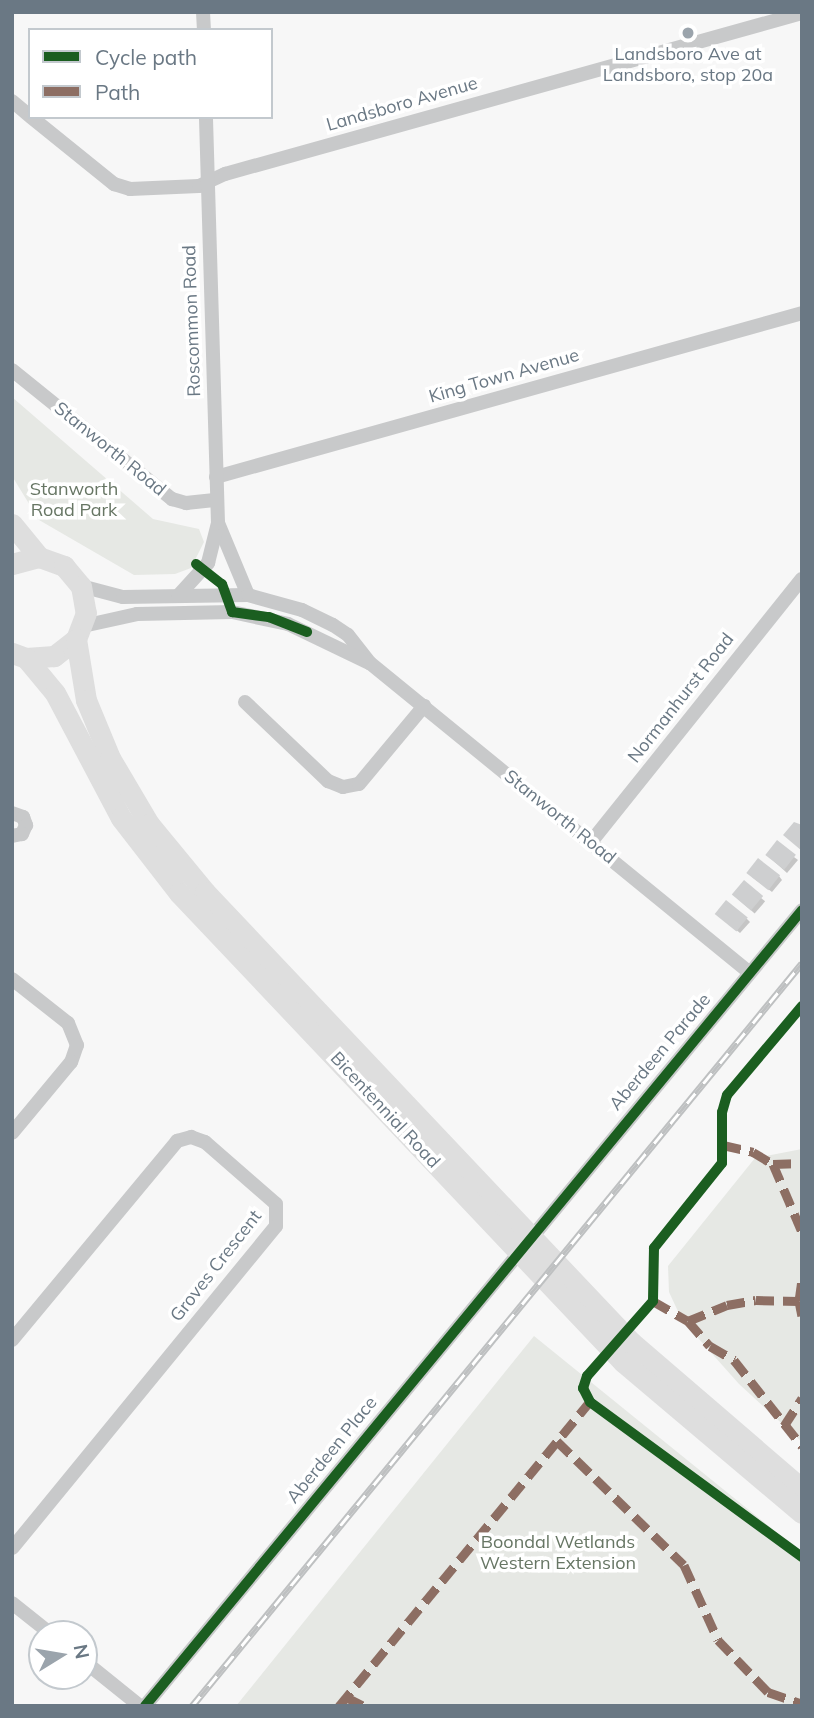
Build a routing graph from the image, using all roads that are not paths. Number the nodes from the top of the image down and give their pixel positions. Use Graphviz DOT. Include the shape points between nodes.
graph roads {
  1 [pos="802,13"];
  2 [pos="12,101"];
  3 [pos="28,114"];
  4 [pos="33,119"];
  5 [pos="206,119"];
  6 [pos="207,181"];
  7 [pos="802,313"];
  8 [pos="12,370"];
  9 [pos="216,477"];
  10 [pos="217,500"];
  11 [pos="218,523"];
  12 [pos="12,524"];
  13 [pos="39,557"];
  14 [pos="12,564"];
  15 [pos="802,579"];
  16 [pos="81,586"];
  17 [pos="248,595"];
  18 [pos="178,596"];
  19 [pos="80,633"];
  20 [pos="19,656"];
  21 [pos="370,663"];
  22 [pos="245,702"];
  23 [pos="425,706"];
  24 [pos="12,813"];
  25 [pos="12,836"];
  26 [pos="591,842"];
  27 [pos="802,910"];
  28 [pos="749,972"];
  29 [pos="12,978"];
  30 [pos="12,1133"];
  31 [pos="546,1217"];
  32 [pos="505,1224"];
  33 [pos="573,1296"];
  34 [pos="12,1340"];
  35 [pos="802,1489"];
  36 [pos="802,1513"];
  37 [pos="12,1548"];
  38 [pos="12,1603"];
  39 [pos="33,1620"];
  40 [pos="98,1672"];
  41 [pos="143,1706"];
  1 -- 6 [label="street, Landsboro Avenue"];
  2 -- 3 [label="street, Landsboro Avenue"];
  4 -- 6 [label="street, Landsboro Avenue" via="114,184 144,189 200,186"];
  5 -- 6 [label="street, Roscommon Road"];
  6 -- 9 [label="street, Roscommon Road"];
  7 -- 9 [label="street, King Town Avenue"];
  8 -- 10 [label="street, Stanworth Road" via="172,499 186,503"];
  9 -- 10 [label="street, Roscommon Road"];
  10 -- 11 [label="street, Roscommon Road"];
  11 -- 17 [label="street, Roscommon Road"];
  11 -- 18 [label="street, Roscommon Road" via="208,563"];
  12 -- 13 [label="main road"];
  13 -- 14 [label="main road"];
  13 -- 16 [label="main road" via="64,566"];
  15 -- 26 [label="street, Normanhurst Road"];
  16 -- 18 [label="street, Stanworth Road" via="123,597"];
  16 -- 19 [label="main road, Bicentennial Road" via="86,613"];
  17 -- 18 [label="street, Stanworth Road"];
  17 -- 21 [label="street, Stanworth Road" via="302,610 333,625 348,635"];
  19 -- 20 [label="main road" via="54,656"];
  19 -- 21 [label="street, Stanworth Road" via="137,614 232,612 288,624"];
  19 -- 32 [label="main road, Bicentennial Road" via="82,684 98,734 149,824"];
  20 -- 32 [label="main road, Bicentennial Road" via="55,693 121,818 179,892"];
  21 -- 23 [label="street, Stanworth Road"];
  22 -- 23 [label="street" via="328,781 343,787 359,784"];
  23 -- 26 [label="street, Stanworth Road"];
  24 -- 25 [label="street" via="23,817 26,825 22,834"];
  26 -- 28 [label="street, Stanworth Road"];
  27 -- 28 [label="street, Aberdeen Parade"];
  28 -- 31 [label="street, Aberdeen Parade"];
  29 -- 30 [label="street" via="68,1023 77,1045 71,1062"];
  31 -- 41 [label="street, Aberdeen Place"];
  32 -- 33 [label="main road, Bicentennial Road"];
  33 -- 35 [label="main road, Bicentennial Road"];
  33 -- 36 [label="main road, Bicentennial Road" via="623,1363"];
  34 -- 37 [label="street, Groves Crescent" via="177,1140 191,1137 205,1142 276,1204 276,1226"];
  38 -- 39 [label="street"];
  40 -- 41 [label="street"];
}
